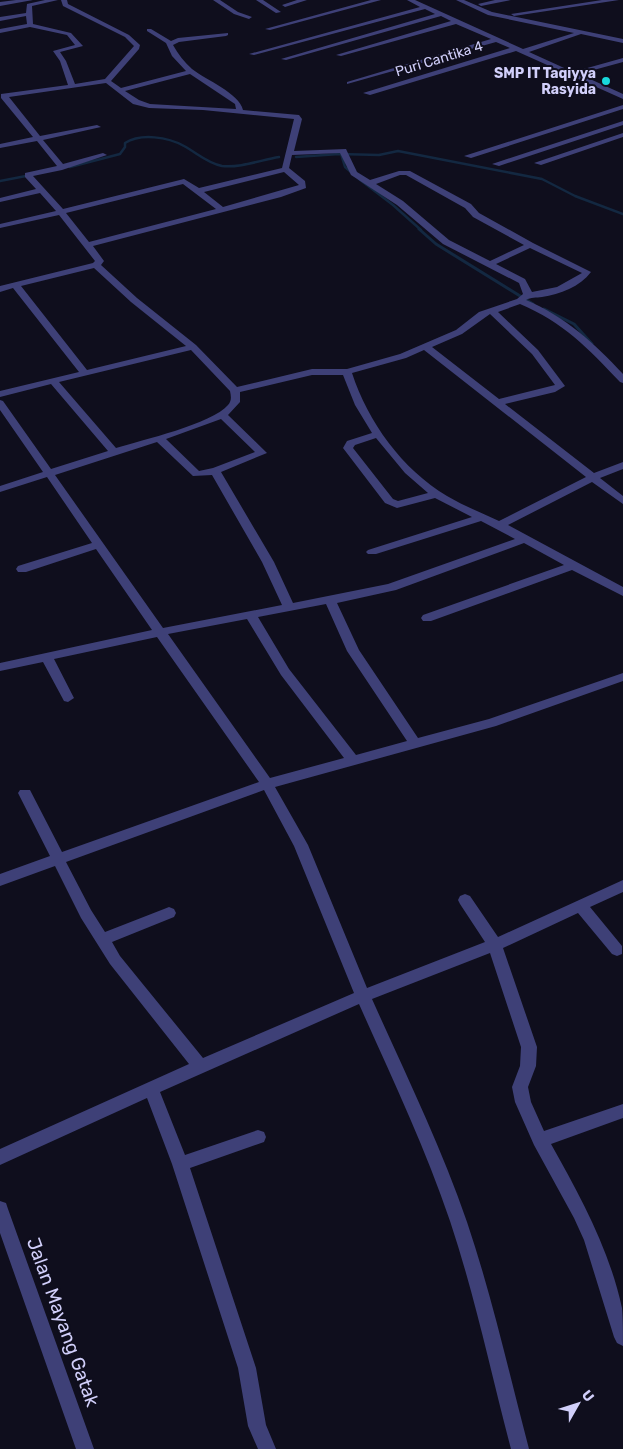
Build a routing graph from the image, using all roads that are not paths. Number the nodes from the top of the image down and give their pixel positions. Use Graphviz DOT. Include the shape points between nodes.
graph roads {
  1 [pos="55,0"];
  2 [pos="64,0"];
  3 [pos="216,0"];
  4 [pos="259,0"];
  5 [pos="304,0"];
  6 [pos="349,0"];
  7 [pos="378,0"];
  8 [pos="414,0"];
  9 [pos="459,0"];
  10 [pos="508,0"];
  11 [pos="616,0"];
  12 [pos="30,2"];
  13 [pos="0,4"];
  14 [pos="481,4"];
  15 [pos="285,5"];
  16 [pos="623,5"];
  17 [pos="426,7"];
  18 [pos="278,12"];
  19 [pos="442,14"];
  20 [pos="514,14"];
  21 [pos="249,17"];
  22 [pos="0,18"];
  23 [pos="30,19"];
  24 [pos="458,21"];
  25 [pos="0,23"];
  26 [pos="262,23"];
  27 [pos="268,29"];
  28 [pos="0,32"];
  29 [pos="580,33"];
  30 [pos="226,34"];
  31 [pos="143,35"];
  32 [pos="499,39"];
  33 [pos="623,41"];
  34 [pos="170,43"];
  35 [pos="521,49"];
  36 [pos="252,54"];
  37 [pos="339,55"];
  38 [pos="284,58"];
  39 [pos="623,60"];
  40 [pos="191,72"];
  41 [pos="573,74"];
  42 [pos="107,81"];
  43 [pos="349,83"];
  44 [pos="75,85"];
  45 [pos="119,90"];
  46 [pos="367,93"];
  47 [pos="1,94"];
  48 [pos="623,97"];
  49 [pos="623,107"];
  50 [pos="240,112"];
  51 [pos="623,123"];
  52 [pos="97,127"];
  53 [pos="623,135"];
  54 [pos="41,139"];
  55 [pos="0,146"];
  56 [pos="288,153"];
  57 [pos="103,155"];
  58 [pos="468,156"];
  59 [pos="538,163"];
  60 [pos="496,164"];
  61 [pos="60,167"];
  62 [pos="285,169"];
  63 [pos="370,184"];
  64 [pos="41,190"];
  65 [pos="198,190"];
  66 [pos="0,200"];
  67 [pos="221,209"];
  68 [pos="60,212"];
  69 [pos="0,226"];
  70 [pos="88,245"];
  71 [pos="530,245"];
  72 [pos="490,264"];
  73 [pos="96,265"];
  74 [pos="16,286"];
  75 [pos="0,290"];
  76 [pos="524,298"];
  77 [pos="491,310"];
  78 [pos="193,347"];
  79 [pos="426,347"];
  80 [pos="348,372"];
  81 [pos="85,373"];
  82 [pos="623,380"];
  83 [pos="53,382"];
  84 [pos="235,390"];
  85 [pos="0,394"];
  86 [pos="0,403"];
  87 [pos="496,403"];
  88 [pos="222,415"];
  89 [pos="379,434"];
  90 [pos="159,438"];
  91 [pos="115,453"];
  92 [pos="623,465"];
  93 [pos="215,471"];
  94 [pos="50,474"];
  95 [pos="592,478"];
  96 [pos="0,489"];
  97 [pos="437,494"];
  98 [pos="623,501"];
  99 [pos="482,517"];
  100 [pos="500,525"];
  101 [pos="525,539"];
  102 [pos="99,544"];
  103 [pos="372,552"];
  104 [pos="572,566"];
  105 [pos="22,569"];
  106 [pos="623,592"];
  107 [pos="330,600"];
  108 [pos="289,608"];
  109 [pos="251,615"];
  110 [pos="427,618"];
  111 [pos="160,632"];
  112 [pos="47,656"];
  113 [pos="0,666"];
  114 [pos="623,677"];
  115 [pos="68,698"];
  116 [pos="415,744"];
  117 [pos="352,760"];
  118 [pos="267,784"];
  119 [pos="25,793"];
  120 [pos="59,859"];
  121 [pos="0,880"];
  122 [pos="623,886"];
  123 [pos="465,900"];
  124 [pos="580,905"];
  125 [pos="169,914"];
  126 [pos="102,940"];
  127 [pos="495,945"];
  128 [pos="617,950"];
  129 [pos="363,996"];
  130 [pos="200,1066"];
  131 [pos="151,1088"];
  132 [pos="623,1111"];
  133 [pos="258,1137"];
  134 [pos="540,1140"];
  135 [pos="0,1157"];
  136 [pos="180,1164"];
  137 [pos="1,1217"];
  138 [pos="623,1337"];
  139 [pos="85,1449"];
  140 [pos="267,1449"];
  141 [pos="520,1449"];
  1 -- 12 [label="street"];
  2 -- 31 [label="street" via="65,5"];
  3 -- 21 [label="street"];
  4 -- 18 [label="street"];
  5 -- 15 [label="street"];
  6 -- 26 [label="street"];
  7 -- 27 [label="street"];
  8 -- 17 [label="street"];
  9 -- 29 [label="street" via="490,14"];
  10 -- 14 [label="street"];
  11 -- 16 [label="street"];
  11 -- 20 [label="street"];
  12 -- 13 [label="street"];
  12 -- 23 [label="street"];
  17 -- 19 [label="street"];
  17 -- 36 [label="street"];
  19 -- 24 [label="street"];
  19 -- 38 [label="street"];
  22 -- 23 [label="street"];
  23 -- 25 [label="street"];
  23 -- 28 [label="street"];
  23 -- 44 [label="street" via="69,34 80,46 56,51"];
  24 -- 32 [label="street"];
  24 -- 37 [label="street"];
  29 -- 33 [label="street"];
  29 -- 35 [label="street, Puri Cantika 4"];
  30 -- 34 [label="street"];
  31 -- 34 [label="street"];
  31 -- 42 [label="street" via="137,48"];
  32 -- 35 [label="street"];
  32 -- 43 [label="street"];
  34 -- 40 [label="street" via="171,49"];
  35 -- 41 [label="street"];
  35 -- 46 [label="street, Puri Cantika 4"];
  39 -- 41 [label="street"];
  40 -- 45 [label="street"];
  40 -- 50 [label="street" via="237,102"];
  41 -- 48 [label="street"];
  42 -- 44 [label="street"];
  42 -- 45 [label="street"];
  44 -- 47 [label="street"];
  45 -- 50 [label="street" via="148,106"];
  47 -- 54 [label="street"];
  49 -- 58 [label="street"];
  50 -- 56 [label="street" via="297,118"];
  51 -- 60 [label="street"];
  52 -- 54 [label="street"];
  53 -- 59 [label="street"];
  54 -- 55 [label="street"];
  54 -- 61 [label="street"];
  56 -- 62 [label="street"];
  56 -- 63 [label="street" via="340,151 354,173"];
  57 -- 61 [label="street"];
  61 -- 64 [label="street" via="28,176"];
  62 -- 65 [label="street"];
  62 -- 67 [label="street" via="303,186"];
  63 -- 71 [label="street" via="407,173"];
  63 -- 72 [label="street" via="414,214 446,242"];
  64 -- 66 [label="street"];
  64 -- 68 [label="street"];
  65 -- 67 [label="street"];
  65 -- 68 [label="street" via="187,182 180,182"];
  67 -- 70 [label="street"];
  68 -- 69 [label="street"];
  68 -- 70 [label="street"];
  70 -- 73 [label="street" via="99,258"];
  71 -- 72 [label="street"];
  71 -- 76 [label="street" via="587,272 550,293"];
  72 -- 76 [label="street" via="522,281 525,285"];
  73 -- 74 [label="street"];
  73 -- 78 [label="street"];
  74 -- 75 [label="street"];
  74 -- 81 [label="street"];
  76 -- 77 [label="street"];
  76 -- 82 [label="street" via="569,325"];
  77 -- 79 [label="street" via="459,332"];
  77 -- 87 [label="street" via="535,352 560,384 552,390"];
  78 -- 81 [label="street"];
  78 -- 84 [label="street"];
  79 -- 80 [label="street"];
  79 -- 87 [label="street"];
  80 -- 84 [label="street" via="312,372"];
  80 -- 89 [label="street" via="354,392"];
  81 -- 83 [label="street"];
  83 -- 85 [label="street"];
  83 -- 91 [label="street"];
  84 -- 88 [label="street" via="234,405"];
  86 -- 94 [label="street"];
  87 -- 95 [label="street"];
  88 -- 90 [label="street"];
  88 -- 93 [label="street" via="262,453"];
  89 -- 97 [label="street" via="416,478"];
  89 -- 97 [label="street" via="351,443 348,448 388,502 397,505"];
  90 -- 91 [label="street"];
  90 -- 93 [label="street" via="196,474"];
  91 -- 94 [label="street"];
  92 -- 95 [label="street"];
  93 -- 108 [label="street" via="268,562"];
  94 -- 96 [label="street"];
  94 -- 102 [label="street"];
  95 -- 98 [label="street"];
  95 -- 100 [label="street"];
  97 -- 99 [label="street"];
  99 -- 100 [label="street"];
  99 -- 103 [label="street"];
  100 -- 101 [label="street"];
  101 -- 104 [label="street"];
  101 -- 107 [label="street" via="383,589"];
  102 -- 105 [label="street"];
  102 -- 111 [label="street"];
  104 -- 106 [label="street"];
  104 -- 110 [label="street"];
  107 -- 108 [label="street"];
  107 -- 116 [label="street" via="353,651"];
  108 -- 109 [label="street"];
  109 -- 111 [label="street"];
  109 -- 117 [label="street" via="282,666"];
  111 -- 112 [label="street"];
  111 -- 118 [label="street"];
  112 -- 113 [label="street"];
  112 -- 115 [label="street"];
  114 -- 116 [label="street" via="486,725"];
  116 -- 117 [label="street"];
  117 -- 118 [label="street"];
  118 -- 120 [label="street"];
  118 -- 129 [label="street" via="301,845"];
  119 -- 120 [label="street"];
  120 -- 121 [label="street"];
  120 -- 126 [label="street"];
  122 -- 124 [label="street"];
  123 -- 127 [label="street"];
  124 -- 127 [label="street"];
  124 -- 128 [label="street"];
  125 -- 126 [label="street"];
  126 -- 130 [label="street" via="149,1005"];
  127 -- 129 [label="street"];
  127 -- 134 [label="street" via="529,1047 530,1056 520,1087"];
  129 -- 130 [label="street"];
  129 -- 141 [label="street" via="458,1221"];
  130 -- 131 [label="street"];
  131 -- 135 [label="street"];
  131 -- 136 [label="street"];
  132 -- 134 [label="street"];
  133 -- 136 [label="street"];
  134 -- 138 [label="street" via="592,1239"];
  136 -- 140 [label="street" via="247,1368 257,1426"];
  137 -- 139 [label="street, Jalan Mayang Gatak"];
}
